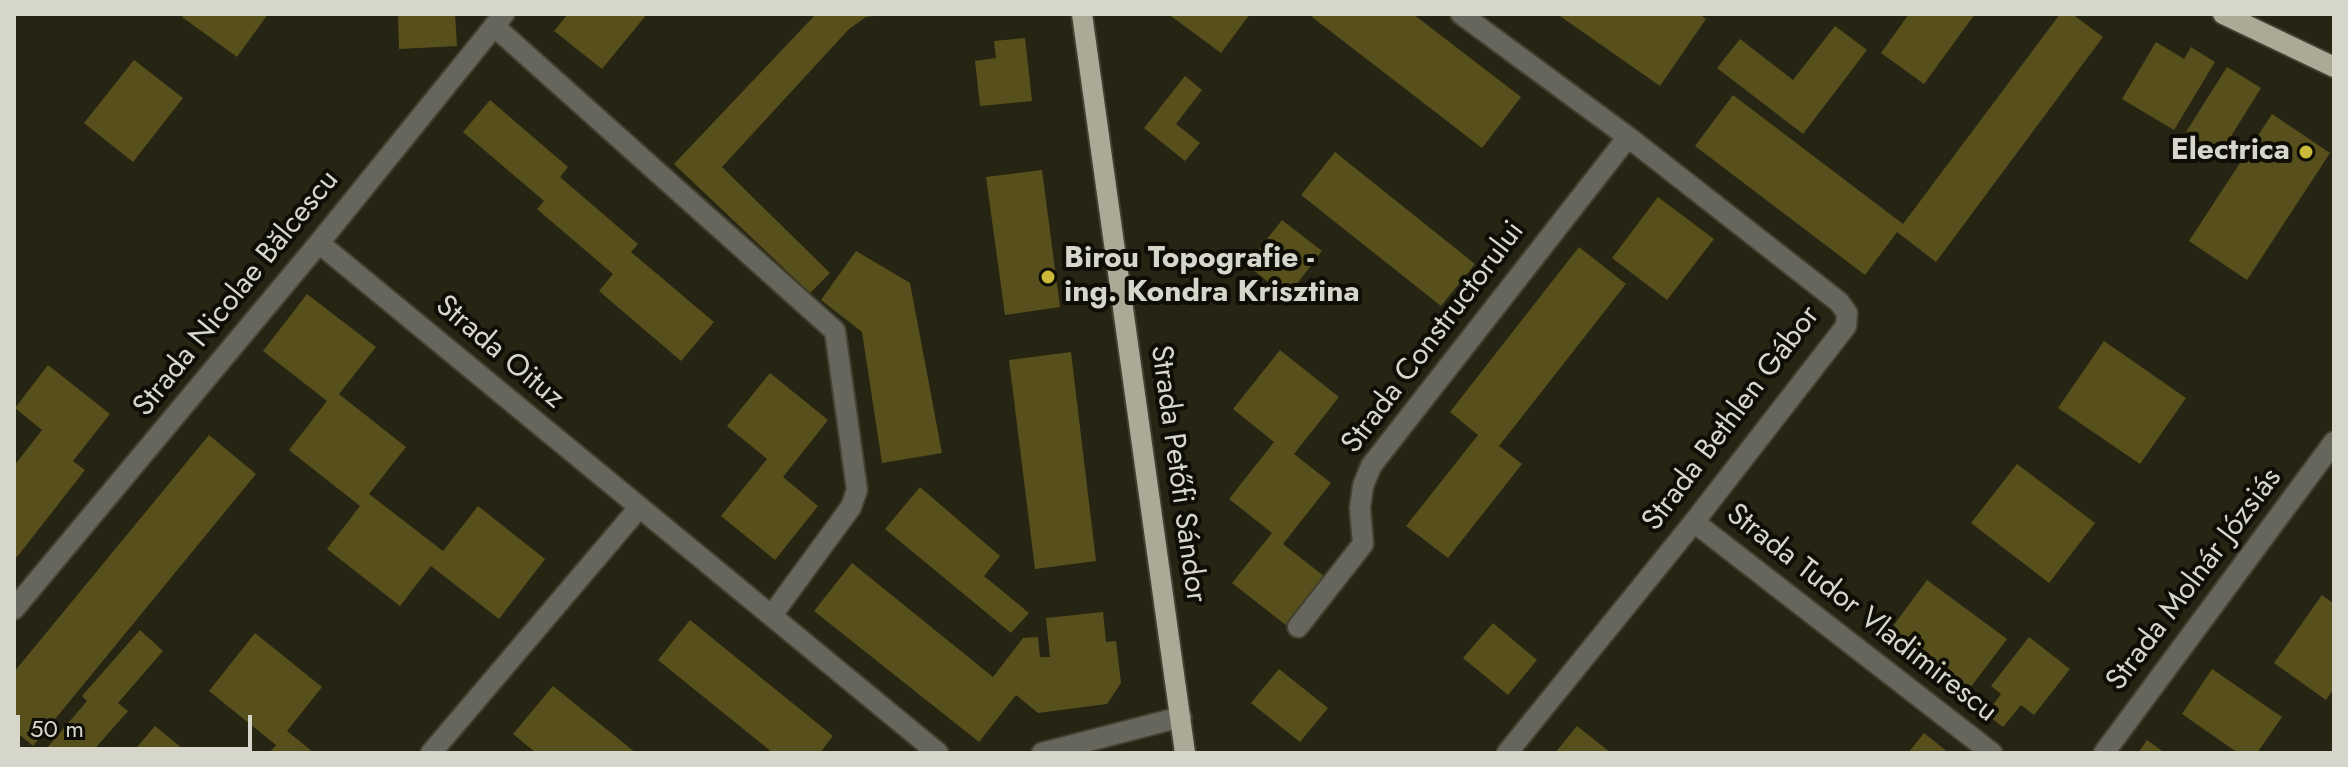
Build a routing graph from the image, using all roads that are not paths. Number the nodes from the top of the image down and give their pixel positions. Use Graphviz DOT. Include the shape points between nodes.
graph roads {
  1 [pos="1082,14"];
  2 [pos="1461,14"];
  3 [pos="2223,14"];
  4 [pos="499,20"];
  5 [pos="2334,67"];
  6 [pos="1628,137"];
  7 [pos="319,243"];
  8 [pos="2334,442"];
  9 [pos="638,509"];
  10 [pos="1694,522"];
  11 [pos="14,609"];
  12 [pos="772,615"];
  13 [pos="1298,627"];
  14 [pos="1181,717"];
  15 [pos="431,753"];
  16 [pos="938,753"];
  17 [pos="1042,753"];
  18 [pos="1185,753"];
  19 [pos="1507,753"];
  20 [pos="1992,753"];
  21 [pos="2104,753"];
  1 -- 14 [label="main road, Strada Petőfi Sándor"];
  2 -- 6 [label="street, Strada Bethlen Gábor"];
  3 -- 5 [label="main road"];
  4 -- 7 [label="street, Strada Nicolae Bălcescu"];
  4 -- 12 [label="street" via="835,331 857,490 851,507"];
  6 -- 10 [label="street, Strada Bethlen Gábor" via="1847,313 1846,326"];
  6 -- 13 [label="street, Strada Constructorului" via="1371,466 1360,508 1363,544"];
  7 -- 9 [label="street, Strada Oituz"];
  7 -- 11 [label="street, Strada Nicolae Bălcescu"];
  8 -- 21 [label="street, Strada Molnár Józsiás"];
  9 -- 12 [label="street, Strada Oituz"];
  9 -- 15 [label="street"];
  10 -- 19 [label="street, Strada Bethlen Gábor"];
  10 -- 20 [label="street, Strada Tudor Vladimirescu"];
  12 -- 16 [label="street, Strada Oituz"];
  14 -- 17 [label="street"];
  14 -- 18 [label="main road, Strada Petőfi Sándor"];
}
